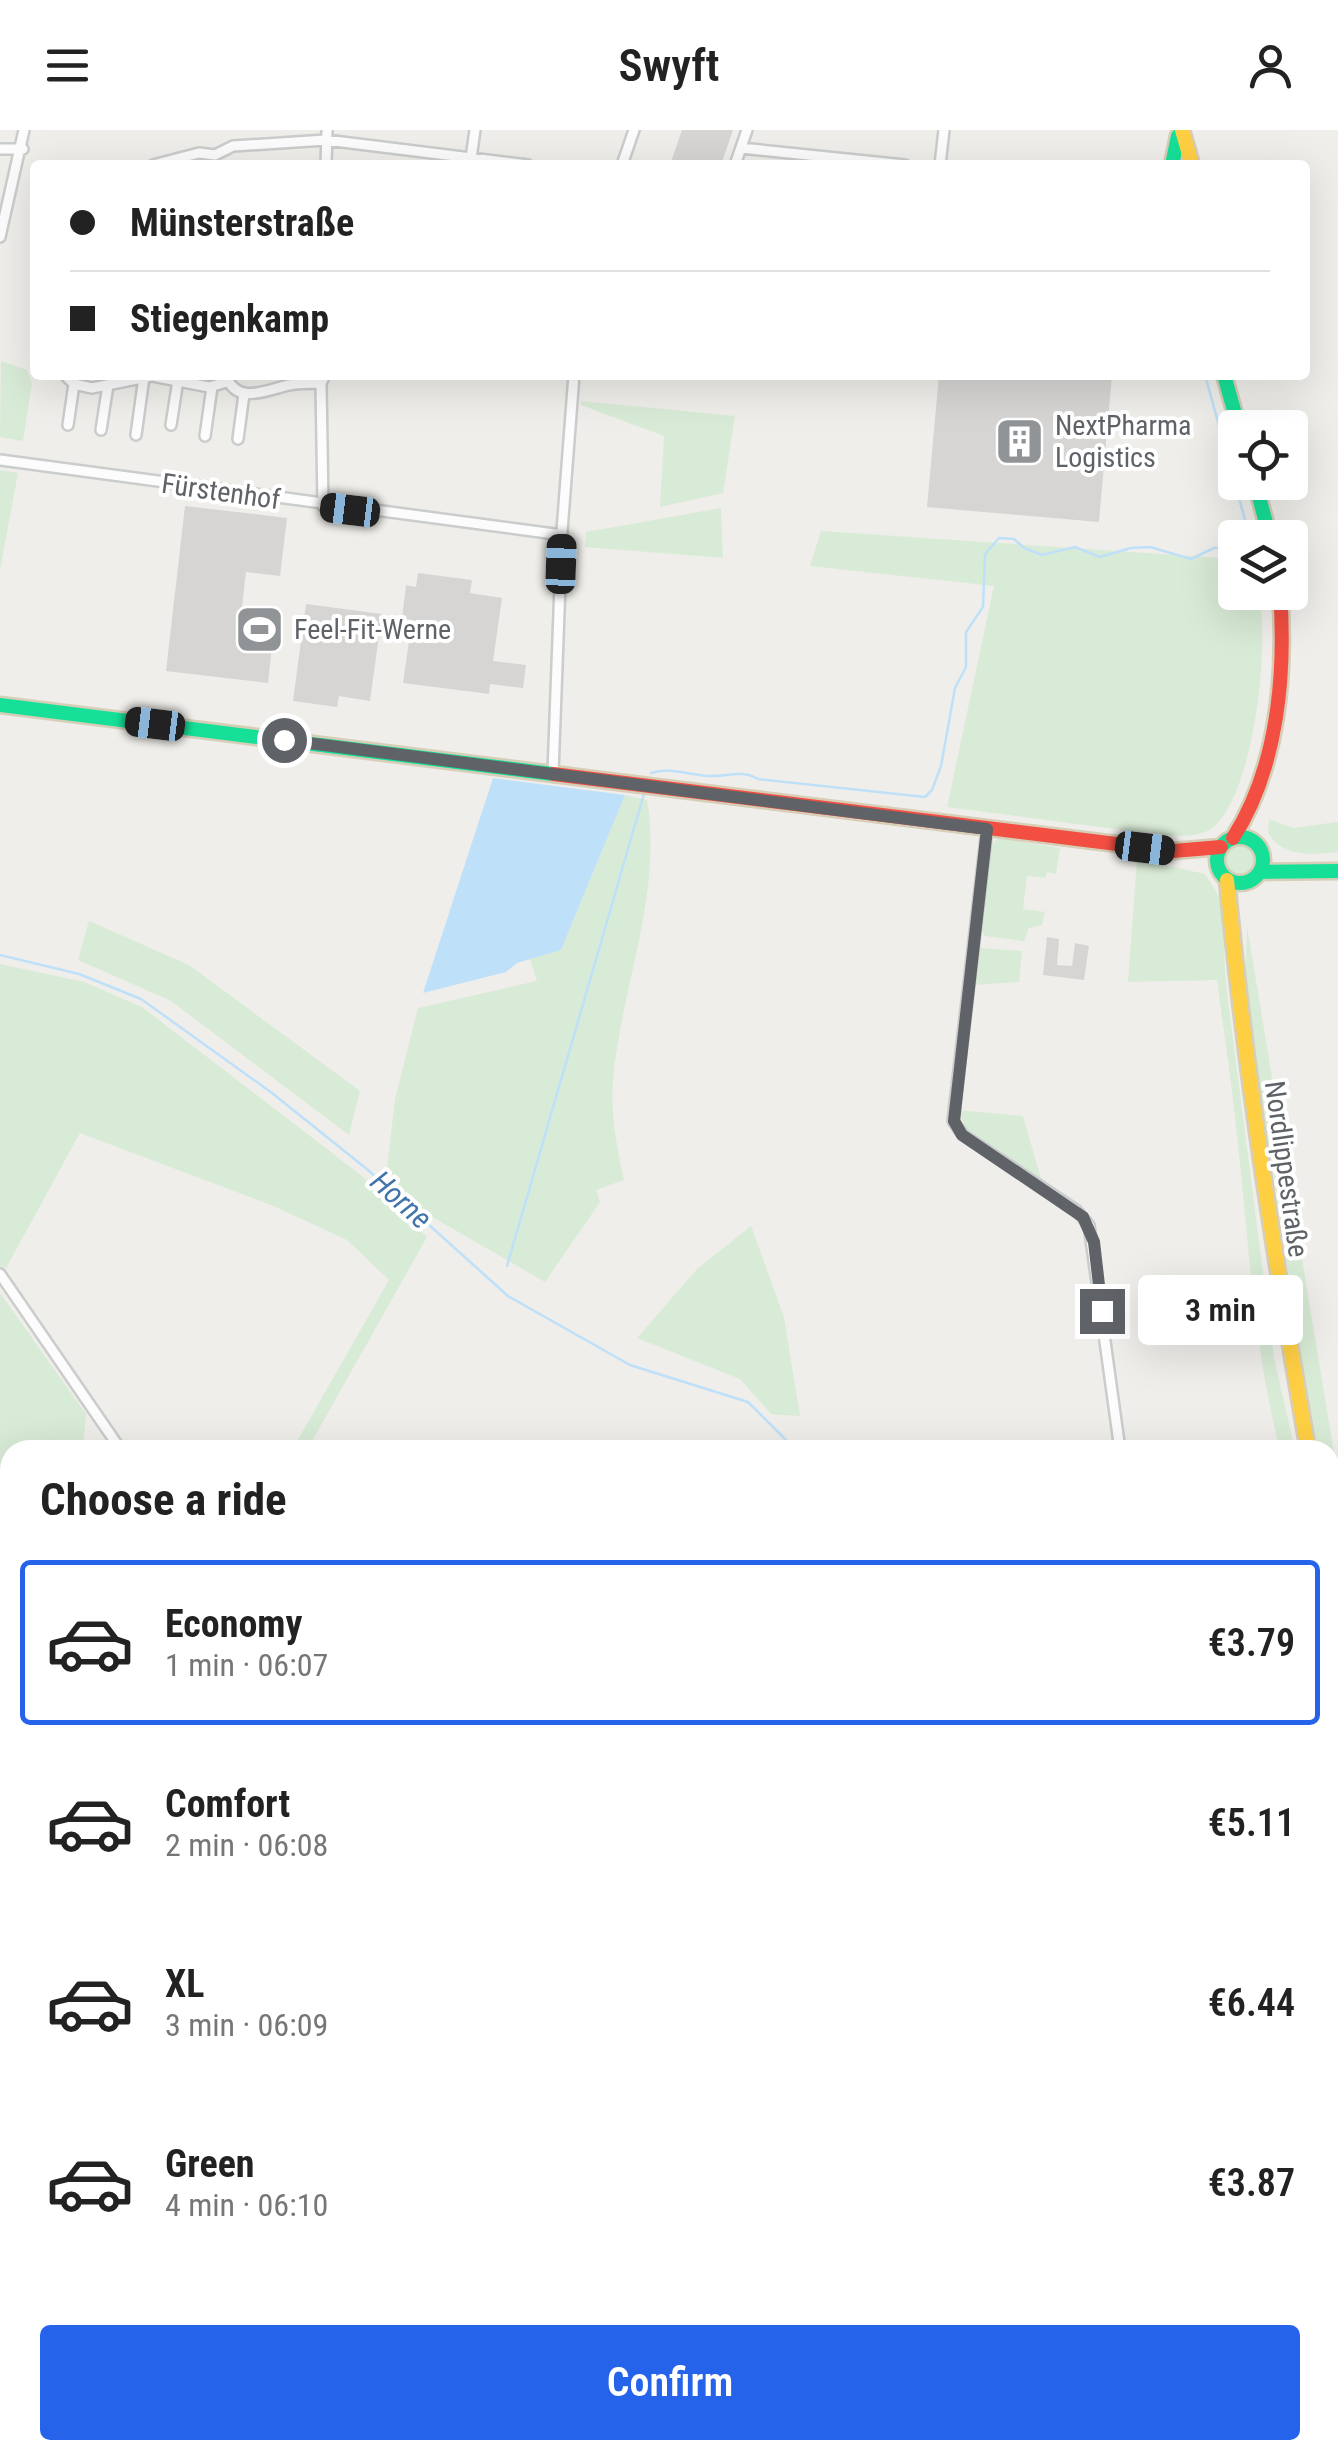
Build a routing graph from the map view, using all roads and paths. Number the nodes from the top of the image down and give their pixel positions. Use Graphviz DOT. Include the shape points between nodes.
graph roads {
  1 [pos="24,130"];
  2 [pos="475,130"];
  3 [pos="634,130"];
  4 [pos="748,130"];
  5 [pos="944,130"];
  6 [pos="1181,130"];
  7 [pos="326,135"];
  8 [pos="741,148"];
  9 [pos="0,149"];
  10 [pos="22,149"];
  11 [pos="471,158"];
  12 [pos="172,160"];
  13 [pos="453,160"];
  14 [pos="462,160"];
  15 [pos="487,160"];
  16 [pos="624,160"];
  17 [pos="737,160"];
  18 [pos="857,160"];
  19 [pos="941,160"];
  20 [pos="1176,160"];
  21 [pos="1189,160"];
  22 [pos="0,237"];
  23 [pos="70,380"];
  24 [pos="131,380"];
  25 [pos="149,380"];
  26 [pos="178,380"];
  27 [pos="222,380"];
  28 [pos="228,380"];
  29 [pos="318,380"];
  30 [pos="323,380"];
  31 [pos="574,380"];
  32 [pos="1225,380"];
  33 [pos="74,384"];
  34 [pos="108,385"];
  35 [pos="212,386"];
  36 [pos="244,394"];
  37 [pos="1234,410"];
  38 [pos="172,424"];
  39 [pos="68,425"];
  40 [pos="101,430"];
  41 [pos="136,434"];
  42 [pos="204,436"];
  43 [pos="238,439"];
  44 [pos="0,460"];
  45 [pos="323,506"];
  46 [pos="562,535"];
  47 [pos="1280,610"];
  48 [pos="0,706"];
  49 [pos="553,773"];
  50 [pos="1258,784"];
  51 [pos="987,829"];
  52 [pos="1227,842"];
  53 [pos="1259,848"];
  54 [pos="1173,851"];
  55 [pos="1218,868"];
  56 [pos="1312,869"];
  57 [pos="1338,871"];
  58 [pos="1260,872"];
  59 [pos="1228,880"];
  60 [pos="1246,883"];
  61 [pos="1234,952"];
  62 [pos="0,1274"];
  63 [pos="114,1440"];
  64 [pos="1119,1440"];
  65 [pos="1306,1440"];
  1 -- 10 [label="street"];
  2 -- 11 [label="street"];
  3 -- 16 [label="street"];
  4 -- 8 [label="street"];
  5 -- 19 [label="street"];
  6 -- 20 [label="main road"];
  6 -- 21 [label="main road"];
  7 -- 12 [label="street"];
  7 -- 13 [label="street"];
  8 -- 17 [label="street"];
  8 -- 18 [label="street"];
  9 -- 10 [label="street"];
  10 -- 22 [label="street"];
  11 -- 14 [label="street"];
  11 -- 15 [label="street"];
  23 -- 33 [label="street"];
  24 -- 34 [label="street"];
  25 -- 41 [label="street"];
  26 -- 35 [label="street"];
  26 -- 38 [label="street"];
  27 -- 35 [label="street"];
  28 -- 36 [label="street"];
  29 -- 36 [label="street"];
  30 -- 45 [label="street"];
  31 -- 46 [label="street"];
  32 -- 37 [label="main road"];
  33 -- 34 [label="street"];
  33 -- 39 [label="street"];
  34 -- 40 [label="street"];
  35 -- 42 [label="street"];
  36 -- 43 [label="street"];
  44 -- 45 [label="street, Fürstenhof"];
  45 -- 46 [label="street, Fürstenhof"];
  46 -- 49 [label="street"];
  47 -- 50 [label="main road" via="1280,685"];
  48 -- 49 [label="main road"];
  49 -- 51 [label="main road"];
  50 -- 52 [label="main road"];
  50 -- 53 [label="main road" via="1253,823"];
  51 -- 54 [label="main road"];
  51 -- 64 [label="street" via="954,1121 962,1135 1089,1225"];
  52 -- 53 [label="main road"];
  52 -- 54 [label="main road"];
  52 -- 55 [label="main road"];
  53 -- 56 [label="main road"];
  53 -- 58 [label="main road"];
  54 -- 55 [label="main road"];
  55 -- 59 [label="main road"];
  56 -- 57 [label="main road"];
  56 -- 58 [label="main road"];
  58 -- 60 [label="main road"];
  59 -- 60 [label="main road"];
  59 -- 61 [label="main road, Nordlippestraße"];
  60 -- 61 [label="main road, Nordlippestraße"];
  61 -- 65 [label="main road, Nordlippestraße" via="1272,1244"];
  62 -- 63 [label="street"];
}
